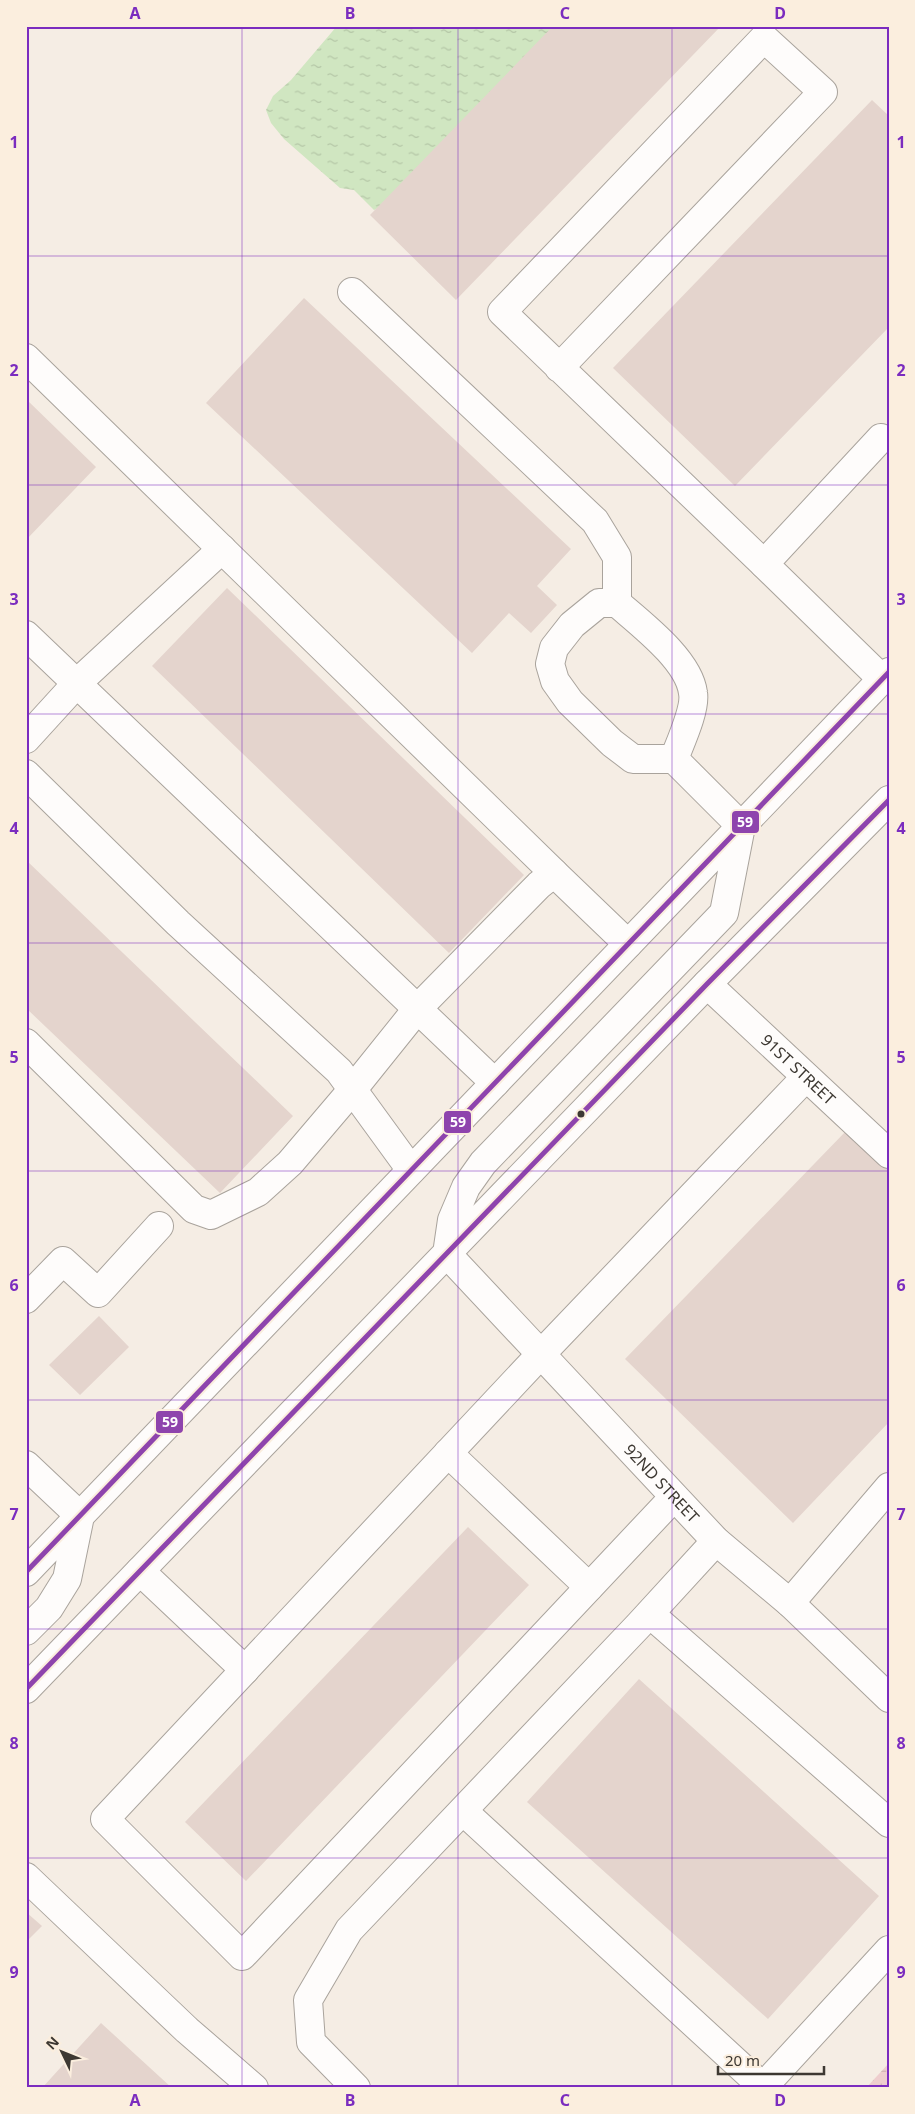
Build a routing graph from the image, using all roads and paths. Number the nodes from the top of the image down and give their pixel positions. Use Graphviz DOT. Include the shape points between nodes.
graph roads {
  1 [pos="352,292"];
  2 [pos="26,358"];
  3 [pos="559,368"];
  4 [pos="881,438"];
  5 [pos="222,549"];
  6 [pos="764,564"];
  7 [pos="618,603"];
  8 [pos="26,635"];
  9 [pos="886,676"];
  10 [pos="77,683"];
  11 [pos="26,739"];
  12 [pos="674,759"];
  13 [pos="26,774"];
  14 [pos="889,800"];
  15 [pos="741,826"];
  16 [pos="554,873"];
  17 [pos="628,944"];
  18 [pos="707,984"];
  19 [pos="418,1008"];
  20 [pos="26,1043"];
  21 [pos="806,1078"];
  22 [pos="495,1082"];
  23 [pos="353,1089"];
  24 [pos="889,1154"];
  25 [pos="411,1170"];
  26 [pos="159,1226"];
  27 [pos="447,1254"];
  28 [pos="26,1299"];
  29 [pos="541,1354"];
  30 [pos="448,1454"];
  31 [pos="26,1465"];
  32 [pos="889,1487"];
  33 [pos="674,1497"];
  34 [pos="80,1516"];
  35 [pos="716,1541"];
  36 [pos="140,1571"];
  37 [pos="26,1572"];
  38 [pos="589,1587"];
  39 [pos="790,1603"];
  40 [pos="650,1614"];
  41 [pos="26,1631"];
  42 [pos="245,1670"];
  43 [pos="26,1689"];
  44 [pos="889,1698"];
  45 [pos="463,1811"];
  46 [pos="889,1823"];
  47 [pos="26,1877"];
  48 [pos="889,1950"];
  49 [pos="254,2088"];
  50 [pos="356,2088"];
  51 [pos="763,2088"];
  1 -- 7 [label="main road" via="595,521 617,557"];
  2 -- 5 [label="main road"];
  3 -- 3 [label="main road" via="823,92 764,38 502,312"];
  3 -- 6 [label="main road"];
  4 -- 6 [label="main road"];
  5 -- 10 [label="main road"];
  5 -- 16 [label="main road"];
  6 -- 9 [label="main road"];
  7 -- 12 [label="main road" via="664,644 686,673 694,694 689,720"];
  7 -- 12 [label="main road" via="599,603 572,625 554,648 550,664 555,681 570,702 632,759"];
  8 -- 10 [label="main road"];
  9 -- 15 [label="main road"];
  10 -- 11 [label="main road"];
  10 -- 19 [label="main road"];
  12 -- 15 [label="main road"];
  13 -- 23 [label="main road" via="178,923 339,1071"];
  14 -- 18 [label="main road"];
  15 -- 17 [label="main road"];
  15 -- 27 [label="main road" via="724,913 482,1163 466,1187 452,1220"];
  16 -- 17 [label="main road"];
  16 -- 19 [label="main road"];
  17 -- 22 [label="main road"];
  18 -- 21 [label="main road, 91ST STREET"];
  18 -- 27 [label="main road"];
  19 -- 22 [label="main road"];
  19 -- 23 [label="main road"];
  20 -- 23 [label="main road" via="194,1209 211,1215 258,1192 300,1153"];
  21 -- 24 [label="main road, 91ST STREET"];
  21 -- 29 [label="main road"];
  22 -- 25 [label="main road"];
  23 -- 25 [label="main road"];
  25 -- 34 [label="main road"];
  26 -- 28 [label="main road" via="98,1293 63,1261"];
  27 -- 29 [label="main road, 92ND STREET"];
  27 -- 36 [label="main road"];
  29 -- 30 [label="main road"];
  29 -- 33 [label="main road, 92ND STREET"];
  30 -- 38 [label="main road"];
  30 -- 42 [label="main road"];
  31 -- 34 [label="main road"];
  32 -- 39 [label="main road"];
  33 -- 35 [label="main road, 92ND STREET"];
  33 -- 38 [label="main road"];
  34 -- 37 [label="main road"];
  34 -- 41 [label="main road" via="67,1579 48,1608"];
  35 -- 39 [label="main road, 92ND STREET"];
  35 -- 40 [label="main road"];
  36 -- 42 [label="main road"];
  36 -- 43 [label="main road"];
  38 -- 42 [label="main road" via="242,1956 105,1819"];
  39 -- 44 [label="main road, 92ND STREET"];
  40 -- 45 [label="main road"];
  40 -- 46 [label="main road"];
  45 -- 50 [label="main road" via="349,1930 308,2000 311,2042"];
  45 -- 51 [label="main road"];
  47 -- 49 [label="main road" via="187,2030"];
  48 -- 51 [label="main road"];
}
